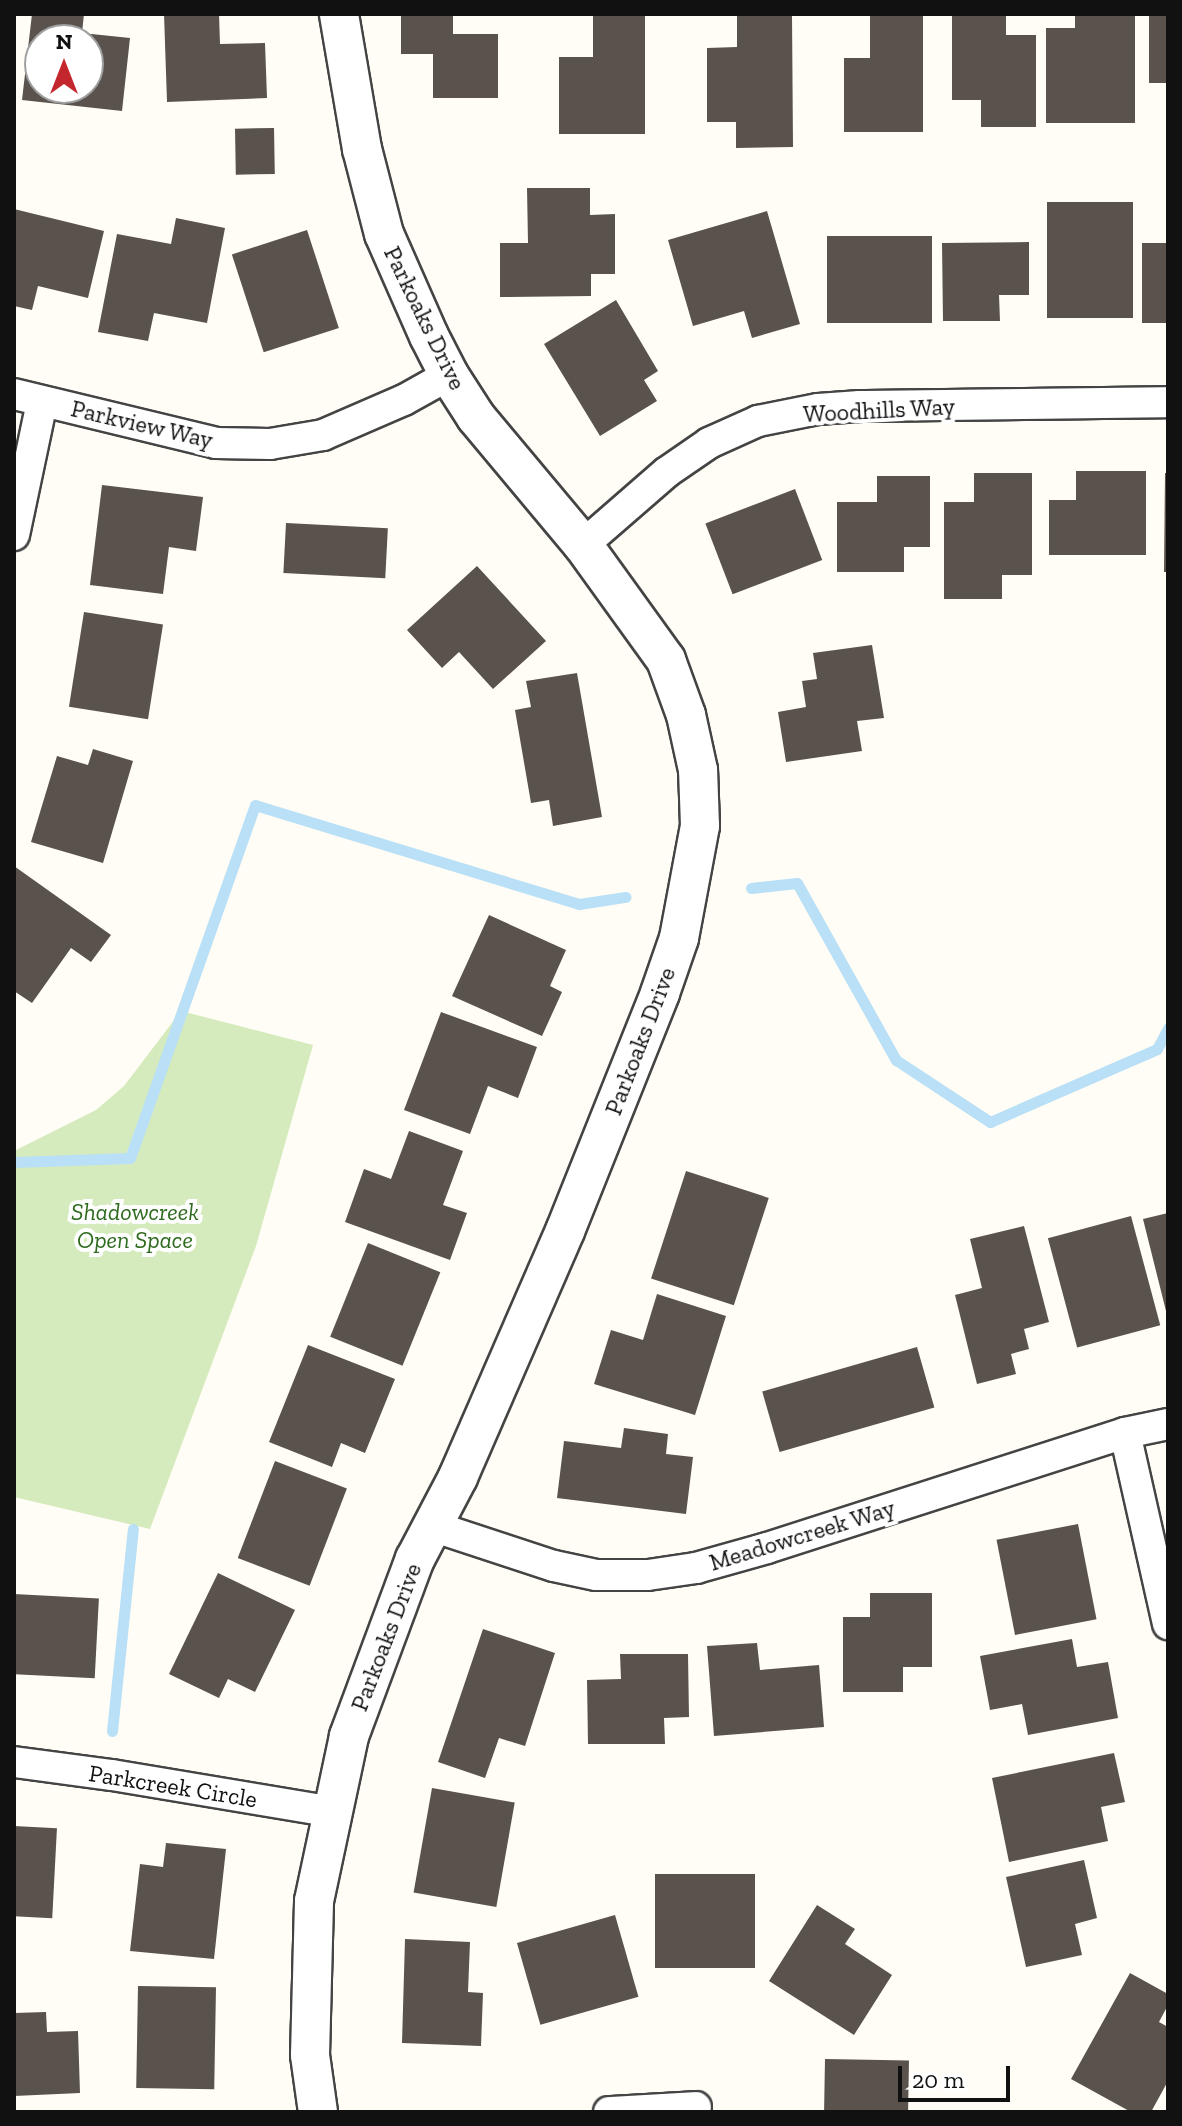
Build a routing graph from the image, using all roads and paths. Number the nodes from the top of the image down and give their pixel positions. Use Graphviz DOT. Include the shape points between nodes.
graph roads {
  1 [pos="339,14"];
  2 [pos="449,375"];
  3 [pos="28,398"];
  4 [pos="1168,402"];
  5 [pos="14,535"];
  6 [pos="583,545"];
  7 [pos="1168,1424"];
  8 [pos="1125,1433"];
  9 [pos="432,1526"];
  10 [pos="1168,1624"];
  11 [pos="14,1762"];
  12 [pos="332,1812"];
  13 [pos="696,2107"];
  14 [pos="318,2112"];
  15 [pos="609,2112"];
  1 -- 2 [label="street, Parkoaks Drive" via="362,149 384,234"];
  2 -- 3 [label="street, Parkview Way" via="323,435 270,444 216,443"];
  2 -- 6 [label="street, Parkoaks Drive" via="514,466"];
  3 -- 5 [label="street"];
  4 -- 6 [label="street, Woodhills Way" via="860,406 758,421 709,443 667,472"];
  6 -- 9 [label="street, Parkoaks Drive" via="666,660 686,715 698,770 700,826 693,873 660,993 565,1231"];
  7 -- 8 [label="street, Meadowcreek Way"];
  8 -- 9 [label="street, Meadowcreek Way" via="767,1548 648,1575 596,1575 554,1566"];
  8 -- 10 [label="street"];
  9 -- 12 [label="street, Parkoaks Drive" via="349,1736"];
  11 -- 12 [label="street, Parkcreek Circle"];
  12 -- 14 [label="street, Parkoaks Drive" via="314,1901 310,2055"];
  13 -- 15 [label="street"];
}
